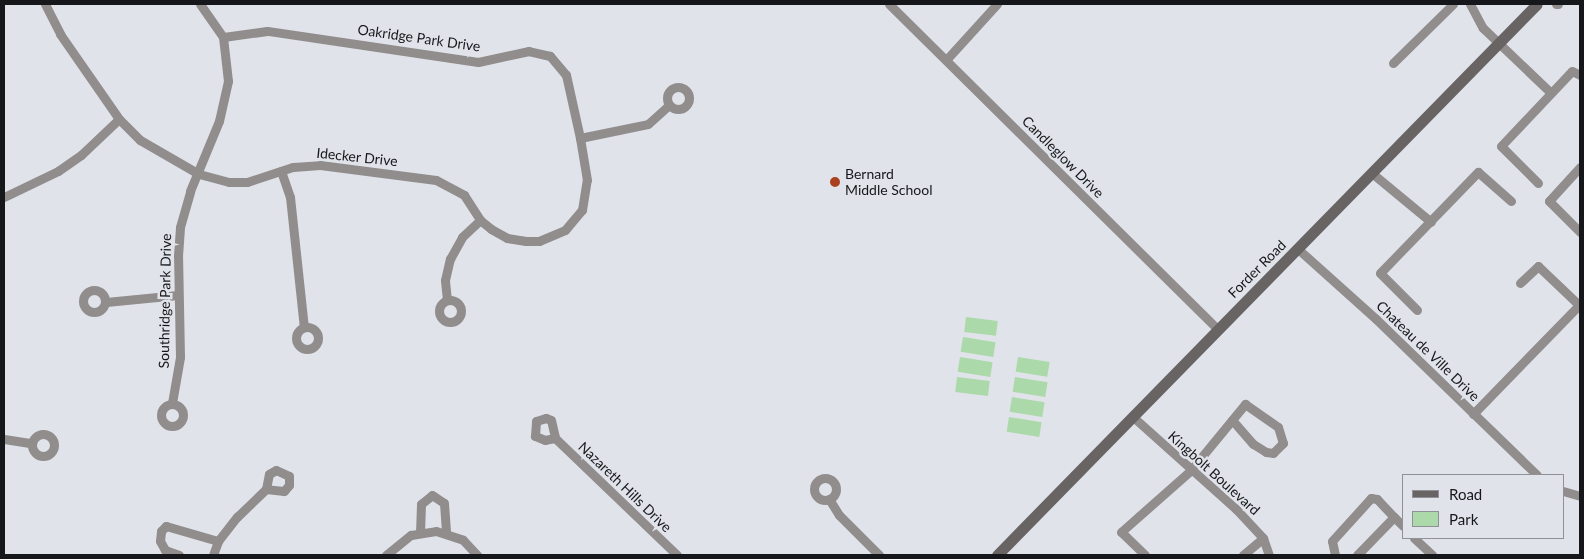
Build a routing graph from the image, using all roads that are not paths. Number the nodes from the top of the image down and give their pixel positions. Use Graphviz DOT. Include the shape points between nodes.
graph roads {
  1 [pos="45,4"];
  2 [pos="200,4"];
  3 [pos="889,4"];
  4 [pos="997,4"];
  5 [pos="1454,4"];
  6 [pos="1470,4"];
  7 [pos="1537,4"];
  8 [pos="223,37"];
  9 [pos="1498,45"];
  10 [pos="946,60"];
  11 [pos="1393,63"];
  12 [pos="1580,75"];
  13 [pos="1550,92"];
  14 [pos="669,105"];
  15 [pos="119,119"];
  16 [pos="580,138"];
  17 [pos="1580,167"];
  18 [pos="281,171"];
  19 [pos="199,174"];
  20 [pos="1374,174"];
  21 [pos="1538,183"];
  22 [pos="4,197"];
  23 [pos="1511,201"];
  24 [pos="480,220"];
  25 [pos="1430,222"];
  26 [pos="1580,232"];
  27 [pos="1298,249"];
  28 [pos="1520,283"];
  29 [pos="178,295"];
  30 [pos="447,300"];
  31 [pos="106,302"];
  32 [pos="1580,305"];
  33 [pos="1417,310"];
  34 [pos="304,327"];
  35 [pos="1218,330"];
  36 [pos="172,404"];
  37 [pos="1473,414"];
  38 [pos="1132,416"];
  39 [pos="1232,420"];
  40 [pos="555,438"];
  41 [pos="4,439"];
  42 [pos="30,443"];
  43 [pos="1190,471"];
  44 [pos="1536,474"];
  45 [pos="266,489"];
  46 [pos="1564,490"];
  47 [pos="1580,496"];
  48 [pos="829,500"];
  49 [pos="1394,517"];
  50 [pos="1402,525"];
  51 [pos="446,533"];
  52 [pos="420,534"];
  53 [pos="1263,538"];
  54 [pos="1415,539"];
  55 [pos="218,541"];
  56 [pos="179,555"];
  57 [pos="213,555"];
  58 [pos="386,555"];
  59 [pos="477,555"];
  60 [pos="677,555"];
  61 [pos="879,555"];
  62 [pos="997,555"];
  63 [pos="1144,555"];
  64 [pos="1243,555"];
  65 [pos="1269,555"];
  66 [pos="1335,555"];
  67 [pos="1357,555"];
  68 [pos="1432,555"];
  1 -- 15 [label="street, Idecker Drive" via="60,34"];
  2 -- 8 [label="street, Southridge Park Drive"];
  3 -- 10 [label="street, Candleglow Drive"];
  4 -- 10 [label="street"];
  5 -- 11 [label="street"];
  6 -- 9 [label="street" via="1477,22"];
  7 -- 9 [label="main road, Forder Road"];
  8 -- 16 [label="street, Oakridge Park Drive" via="266,31 478,62 539,51 560,64 566,75"];
  8 -- 19 [label="street, Southridge Park Drive" via="228,82 225,102"];
  9 -- 13 [label="street"];
  9 -- 20 [label="main road, Forder Road"];
  10 -- 35 [label="street, Candleglow Drive"];
  12 -- 13 [label="street" via="1572,71"];
  13 -- 21 [label="street" via="1501,146"];
  14 -- 16 [label="street" via="648,124"];
  15 -- 19 [label="street, Idecker Drive" via="140,140"];
  15 -- 22 [label="street" via="58,171"];
  16 -- 24 [label="street, Idecker Drive" via="587,180 586,198 575,220 565,230 539,241 526,241 507,238"];
  17 -- 26 [label="street" via="1549,201"];
  18 -- 19 [label="street, Idecker Drive" via="247,182 229,182"];
  18 -- 24 [label="street, Idecker Drive" via="320,165 436,180 464,195"];
  18 -- 34 [label="street" via="290,197"];
  19 -- 29 [label="street, Southridge Park Drive" via="190,191 180,227"];
  20 -- 25 [label="street"];
  20 -- 27 [label="main road, Forder Road"];
  23 -- 25 [label="street" via="1478,172"];
  24 -- 30 [label="street" via="462,237 450,259 445,280"];
  25 -- 33 [label="street" via="1380,274"];
  27 -- 35 [label="main road, Forder Road"];
  27 -- 37 [label="street, Chateau de Ville Drive"];
  28 -- 32 [label="street" via="1538,266"];
  29 -- 31 [label="street"];
  29 -- 36 [label="street, Southridge Park Drive" via="180,357"];
  32 -- 37 [label="street"];
  35 -- 38 [label="main road, Forder Road"];
  37 -- 44 [label="street, Chateau de Ville Drive"];
  38 -- 43 [label="street, Kingbolt Boulevard"];
  38 -- 62 [label="main road, Forder Road"];
  39 -- 39 [label="street" via="1245,404 1278,427 1283,443 1273,453 1266,452 1253,444"];
  39 -- 43 [label="street"];
  40 -- 60 [label="street, Nazareth Hills Drive"];
  41 -- 42 [label="street"];
  43 -- 53 [label="street, Kingbolt Boulevard" via="1236,509"];
  43 -- 63 [label="street" via="1121,532"];
  45 -- 55 [label="street" via="255,496"];
  46 -- 47 [label="street"];
  48 -- 61 [label="street" via="839,515"];
  49 -- 50 [label="street"];
  49 -- 66 [label="street" via="1377,499 1371,498 1332,541"];
  49 -- 67 [label="street"];
  51 -- 52 [label="street"];
  51 -- 52 [label="street" via="444,503 432,495 422,504"];
  51 -- 59 [label="street" via="463,540"];
  52 -- 58 [label="street" via="411,535"];
  53 -- 64 [label="street"];
  53 -- 65 [label="street, Kingbolt Boulevard"];
  54 -- 68 [label="street"];
  55 -- 56 [label="street" via="166,526 160,541 165,550"];
  55 -- 57 [label="street"];
}
